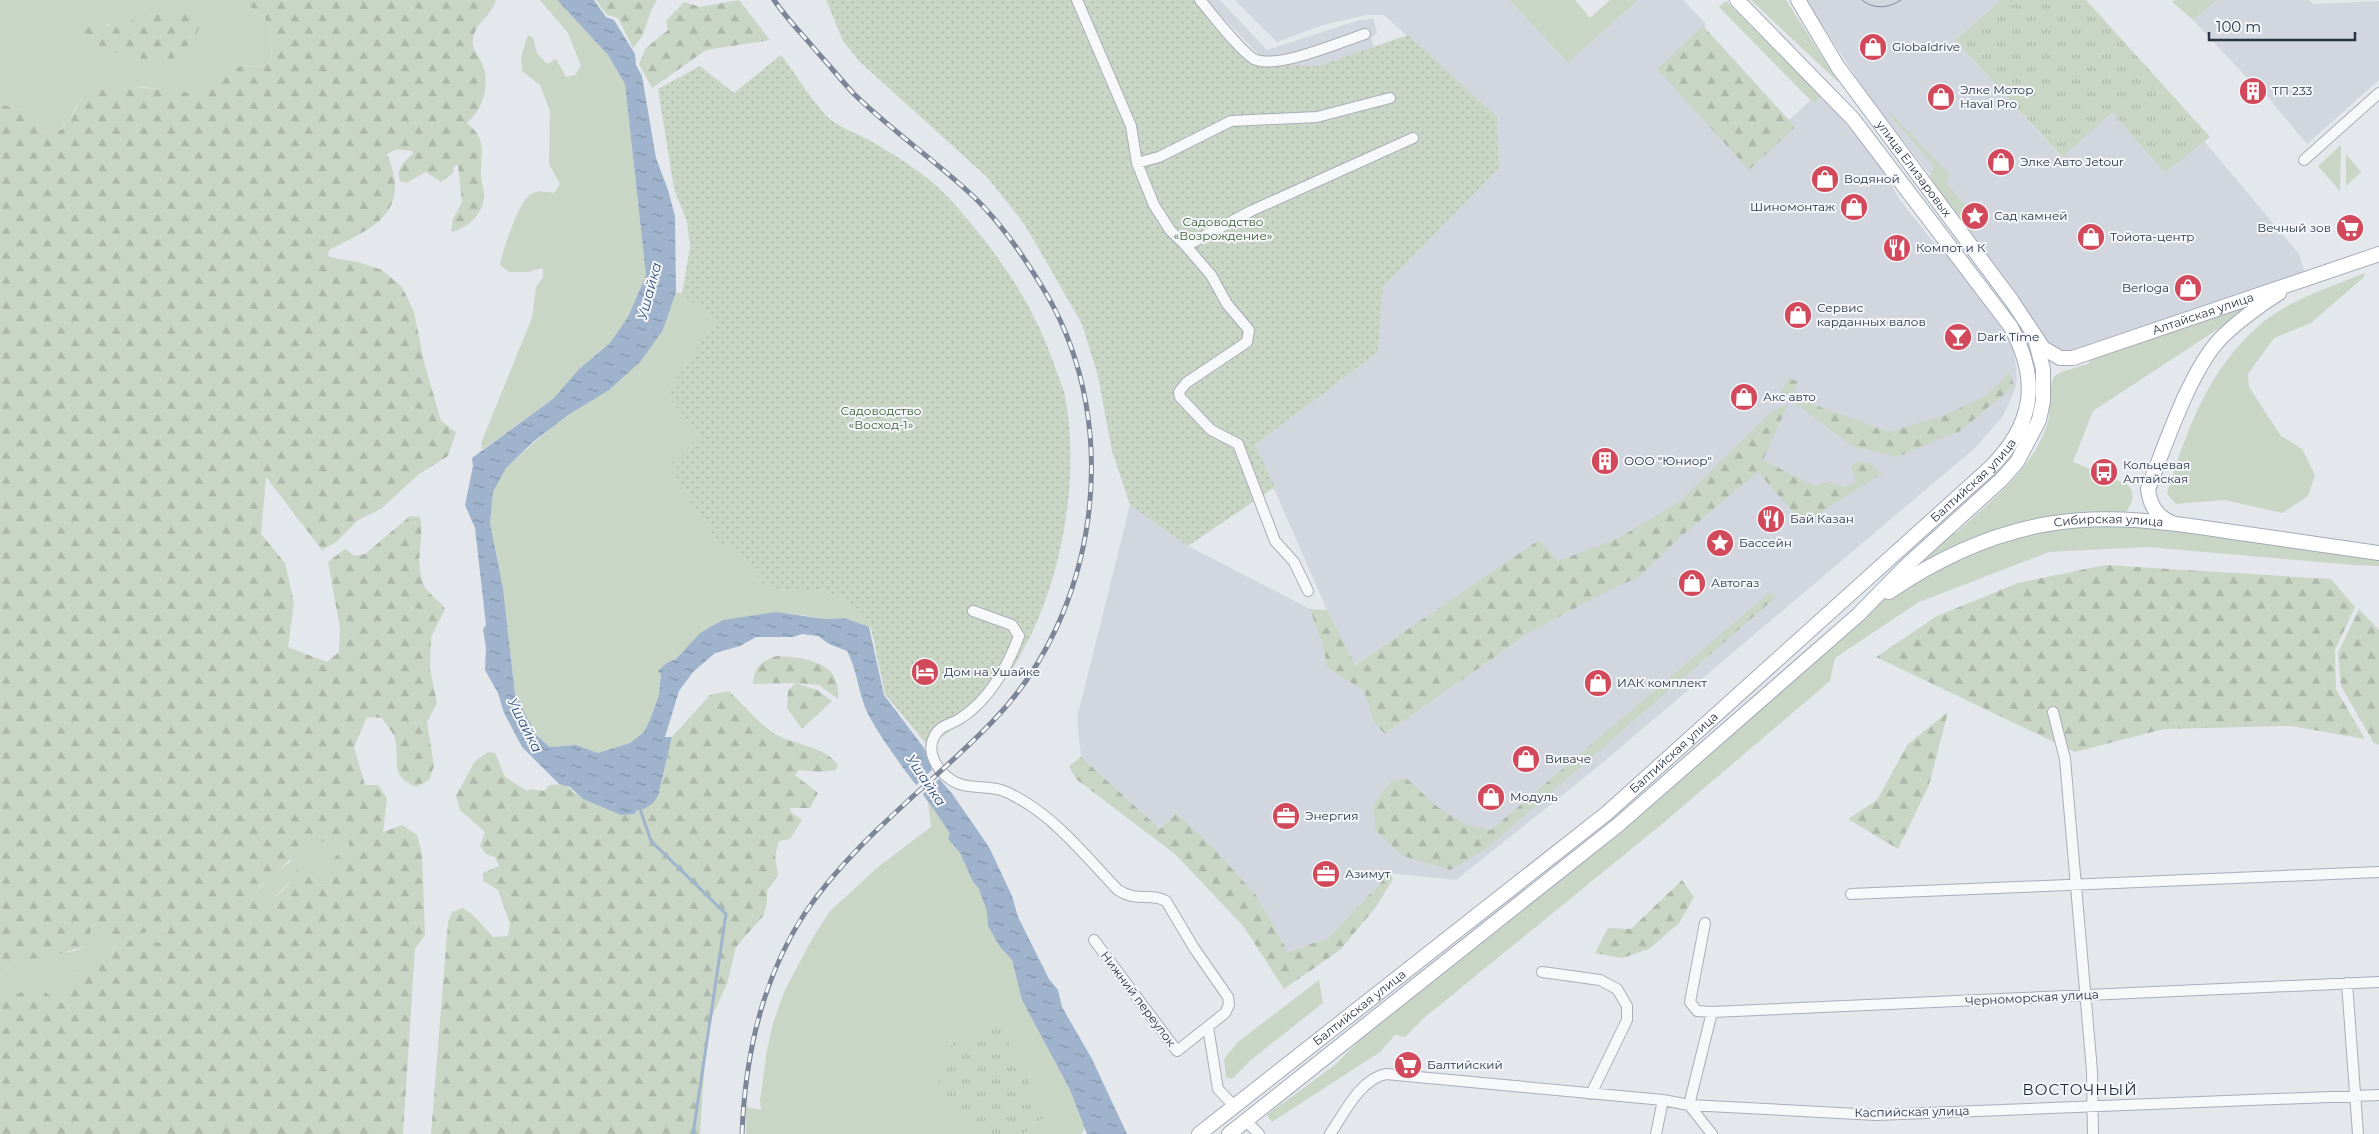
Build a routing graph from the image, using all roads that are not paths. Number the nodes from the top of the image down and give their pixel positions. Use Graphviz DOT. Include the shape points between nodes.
graph roads {
  1 [pos="1076,0"];
  2 [pos="1200,0"];
  3 [pos="1737,0"];
  4 [pos="1798,0"];
  5 [pos="1365,34"];
  6 [pos="2379,93"];
  7 [pos="1390,98"];
  8 [pos="1413,138"];
  9 [pos="2304,160"];
  10 [pos="1137,164"];
  11 [pos="1186,246"];
  12 [pos="2379,254"];
  13 [pos="2298,282"];
  14 [pos="2000,311"];
  15 [pos="2034,335"];
  16 [pos="2176,524"];
  17 [pos="2379,553"];
  18 [pos="1308,591"];
  19 [pos="973,611"];
  20 [pos="1858,614"];
  21 [pos="2053,712"];
  22 [pos="2379,872"];
  23 [pos="2077,884"];
  24 [pos="1851,894"];
  25 [pos="1705,924"];
  26 [pos="1094,940"];
  27 [pos="1542,972"];
  28 [pos="2379,982"];
  29 [pos="2347,983"];
  30 [pos="2085,996"];
  31 [pos="1712,1012"];
  32 [pos="1208,1027"];
  33 [pos="1591,1094"];
  34 [pos="2379,1095"];
  35 [pos="2355,1096"];
  36 [pos="1664,1100"];
  37 [pos="1689,1105"];
  38 [pos="2092,1106"];
  39 [pos="1234,1107"];
  40 [pos="1246,1121"];
  41 [pos="1202,1131"];
  42 [pos="1332,1133"];
  43 [pos="1229,1134"];
  44 [pos="1259,1134"];
  45 [pos="1656,1134"];
  46 [pos="1712,1134"];
  47 [pos="2093,1134"];
  48 [pos="2358,1134"];
  1 -- 10 [label="street" via="1131,126"];
  2 -- 5 [label="street" via="1250,56 1263,62 1292,58"];
  3 -- 14 [label="main road, улица Елизаровых" via="1853,119"];
  4 -- 15 [label="main road, улица Елизаровых" via="1844,74"];
  6 -- 9 [label="street"];
  7 -- 10 [label="street" via="1317,117 1231,121 1159,157"];
  8 -- 11 [label="street" via="1250,211"];
  10 -- 11 [label="street" via="1154,205 1170,230"];
  11 -- 18 [label="street" via="1211,275 1227,304 1249,330 1249,336 1247,342 1186,383 1179,392 1180,397 1211,430 1238,444 1275,541 1294,562"];
  12 -- 13 [label="main road, Алтайская улица"];
  13 -- 15 [label="main road, Алтайская улица" via="2074,358 2051,355"];
  13 -- 16 [label="main road" via="2220,338 2196,376 2148,489 2156,512"];
  14 -- 39 [label="main road, Балтийская улица" via="2021,346 2030,386 2022,423 2004,454 1607,813"];
  15 -- 20 [label="main road, Балтийская улица" via="2043,369 2043,401 2039,420 2017,462"];
  16 -- 17 [label="main road, Сибирская улица"];
  16 -- 20 [label="main road, Сибирская улица" via="2130,520 2083,521 2015,531 1964,548 1913,576"];
  19 -- 32 [label="street" via="1012,626 1019,636 1009,662 980,701 960,719 944,724 934,736 931,745 933,758 941,771 955,783 1001,790 1040,813 1127,896 1166,901 1228,997 1225,1014"];
  20 -- 40 [label="main road, Балтийская улица" via="1618,826"];
  21 -- 23 [label="street" via="2065,759"];
  22 -- 23 [label="street"];
  23 -- 24 [label="street"];
  23 -- 30 [label="street"];
  25 -- 31 [label="street, Черноморская улица" via="1690,1002 1697,1011"];
  26 -- 32 [label="street, Нижний переулок" via="1177,1051"];
  27 -- 33 [label="street" via="1600,980 1617,989 1627,1006 1628,1020"];
  28 -- 29 [label="street, Черноморская улица"];
  29 -- 30 [label="street, Черноморская улица"];
  29 -- 35 [label="street"];
  30 -- 31 [label="street, Черноморская улица"];
  30 -- 38 [label="street"];
  31 -- 37 [label="street"];
  32 -- 39 [label="street" via="1218,1089"];
  33 -- 36 [label="street, Каспийская улица"];
  33 -- 42 [label="street, Каспийская улица" via="1386,1074 1364,1086"];
  34 -- 35 [label="street, Каспийская улица"];
  35 -- 38 [label="street, Каспийская улица"];
  35 -- 48 [label="street"];
  36 -- 37 [label="street, Каспийская улица"];
  36 -- 45 [label="street"];
  37 -- 38 [label="street, Каспийская улица" via="1876,1115"];
  37 -- 46 [label="street"];
  38 -- 47 [label="street"];
  39 -- 41 [label="main road, Балтийская улица"];
  40 -- 43 [label="main road, Балтийская улица"];
  40 -- 44 [label="street"];
}
